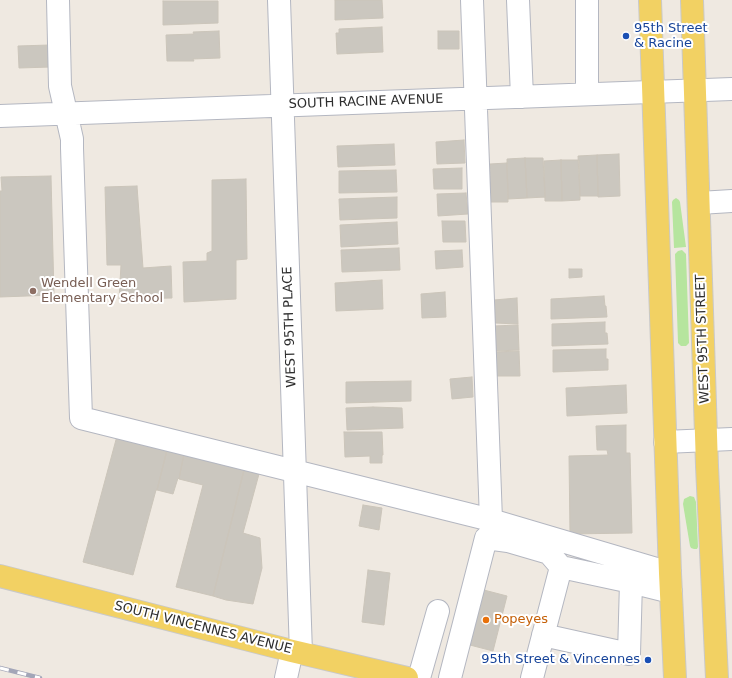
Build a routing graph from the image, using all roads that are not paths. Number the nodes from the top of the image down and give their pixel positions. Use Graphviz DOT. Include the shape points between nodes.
graph roads {
  1 [pos="58,0"];
  2 [pos="279,0"];
  3 [pos="472,0"];
  4 [pos="518,0"];
  5 [pos="587,0"];
  6 [pos="650,0"];
  7 [pos="692,0"];
  8 [pos="732,89"];
  9 [pos="695,90"];
  10 [pos="653,92"];
  11 [pos="587,94"];
  12 [pos="522,97"];
  13 [pos="476,98"];
  14 [pos="282,106"];
  15 [pos="66,114"];
  16 [pos="0,116"];
  17 [pos="732,202"];
  18 [pos="699,203"];
  19 [pos="732,439"];
  20 [pos="707,440"];
  21 [pos="665,442"];
  22 [pos="295,471"];
  23 [pos="491,520"];
  24 [pos="561,567"];
  25 [pos="0,576"];
  26 [pos="631,582"];
  27 [pos="671,582"];
  28 [pos="438,611"];
  29 [pos="543,635"];
  30 [pos="296,652"];
  31 [pos="286,678"];
  32 [pos="407,678"];
  33 [pos="420,678"];
  34 [pos="450,678"];
  35 [pos="532,678"];
  36 [pos="675,678"];
  37 [pos="717,678"];
  1 -- 15 [label="street" via="60,86"];
  2 -- 14 [label="street, WEST 95TH PLACE"];
  3 -- 13 [label="street"];
  4 -- 12 [label="street"];
  5 -- 11 [label="street"];
  6 -- 10 [label="main road"];
  7 -- 9 [label="main road, WEST 95TH STREET"];
  8 -- 9 [label="street, SOUTH RACINE AVENUE"];
  9 -- 10 [label="street, SOUTH RACINE AVENUE"];
  9 -- 18 [label="main road, WEST 95TH STREET"];
  10 -- 11 [label="street, SOUTH RACINE AVENUE"];
  10 -- 21 [label="main road"];
  11 -- 12 [label="street, SOUTH RACINE AVENUE"];
  12 -- 13 [label="street, SOUTH RACINE AVENUE"];
  13 -- 14 [label="street, SOUTH RACINE AVENUE"];
  13 -- 23 [label="street"];
  14 -- 15 [label="street, SOUTH RACINE AVENUE"];
  14 -- 22 [label="street, WEST 95TH PLACE"];
  15 -- 16 [label="street, SOUTH RACINE AVENUE"];
  15 -- 22 [label="street" via="72,139 81,418"];
  17 -- 18 [label="street"];
  18 -- 20 [label="main road, WEST 95TH STREET"];
  19 -- 20 [label="street"];
  20 -- 21 [label="street"];
  20 -- 37 [label="main road, WEST 95TH STREET"];
  21 -- 27 [label="main road"];
  22 -- 23 [label="street"];
  22 -- 30 [label="street, WEST 95TH PLACE"];
  23 -- 27 [label="street"];
  24 -- 26 [label="street"];
  24 -- 29 [label="street"];
  24 -- 34 [label="street" via="549,553 508,541 486,538"];
  25 -- 30 [label="main road, SOUTH VINCENNES AVENUE"];
  26 -- 27 [label="street"];
  26 -- 29 [label="street" via="629,654"];
  27 -- 36 [label="main road"];
  28 -- 33 [label="street"];
  29 -- 35 [label="street"];
  30 -- 31 [label="street, WEST 95TH PLACE"];
  30 -- 32 [label="main road, SOUTH VINCENNES AVENUE"];
}
